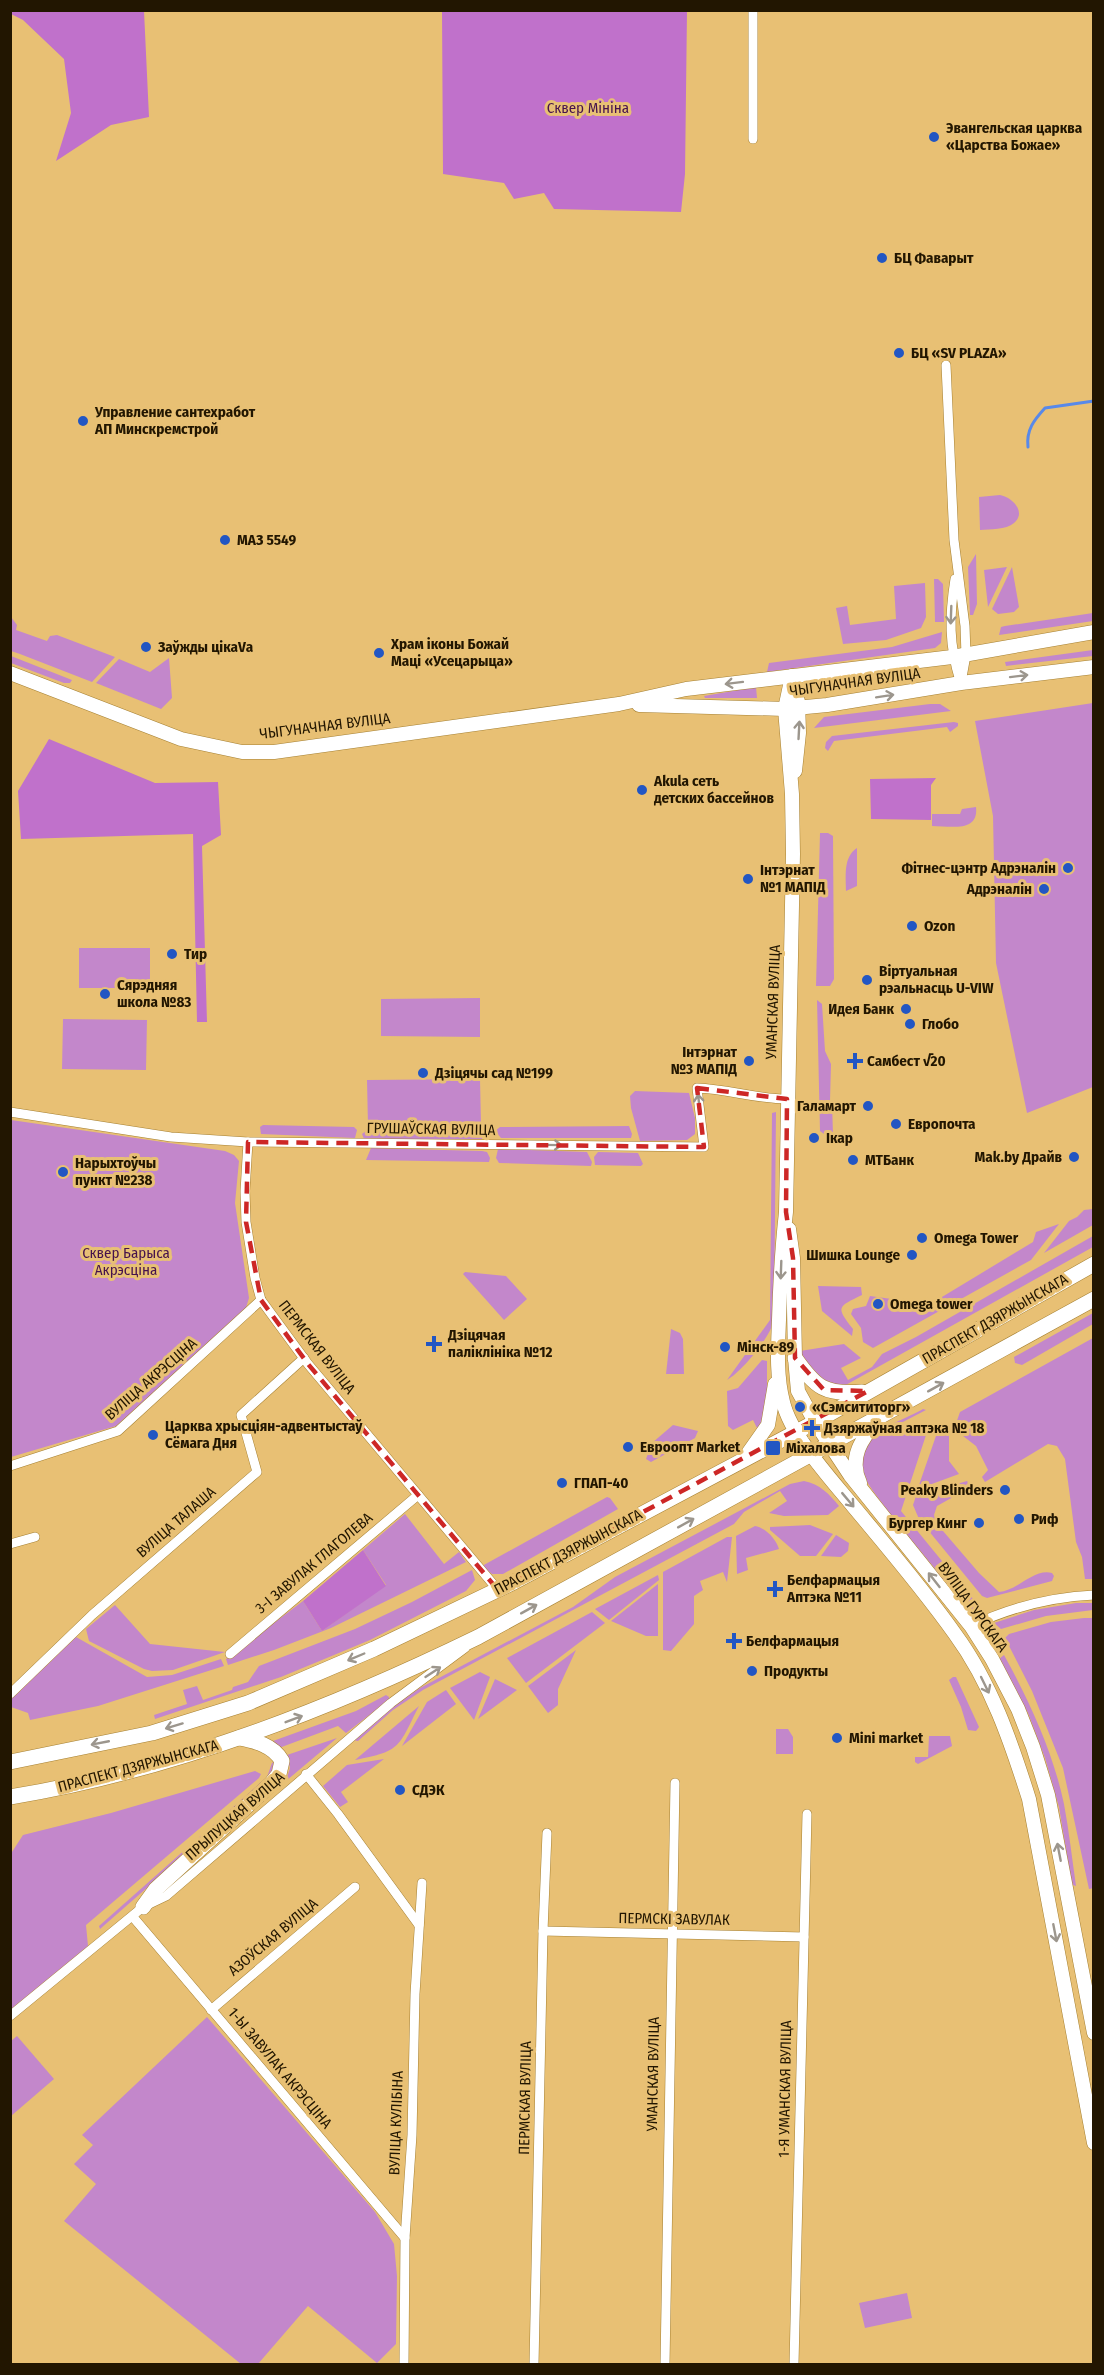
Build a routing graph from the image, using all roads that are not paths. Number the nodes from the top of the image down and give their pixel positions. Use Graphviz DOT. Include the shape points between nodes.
graph roads {
  1 [pos="753,10"];
  2 [pos="753,139"];
  3 [pos="946,365"];
  4 [pos="956,573"];
  5 [pos="1094,632"];
  6 [pos="959,656"];
  7 [pos="1094,667"];
  8 [pos="10,673"];
  9 [pos="792,676"];
  10 [pos="961,683"];
  11 [pos="619,704"];
  12 [pos="800,708"];
  13 [pos="784,709"];
  14 [pos="792,794"];
  15 [pos="787,1100"];
  16 [pos="10,1112"];
  17 [pos="248,1143"];
  18 [pos="786,1212"];
  19 [pos="1094,1263"];
  20 [pos="1094,1299"];
  21 [pos="261,1300"];
  22 [pos="304,1358"];
  23 [pos="795,1358"];
  24 [pos="777,1364"];
  25 [pos="868,1391"];
  26 [pos="878,1419"];
  27 [pos="815,1422"];
  28 [pos="797,1431"];
  29 [pos="829,1444"];
  30 [pos="812,1454"];
  31 [pos="744,1459"];
  32 [pos="10,1466"];
  33 [pos="418,1495"];
  34 [pos="867,1498"];
  35 [pos="35,1537"];
  36 [pos="10,1544"];
  37 [pos="498,1590"];
  38 [pos="1094,1595"];
  39 [pos="971,1626"];
  40 [pos="956,1635"];
  41 [pos="478,1637"];
  42 [pos="230,1654"];
  43 [pos="10,1694"];
  44 [pos="1018,1708"];
  45 [pos="1000,1717"];
  46 [pos="238,1738"];
  47 [pos="48,1754"];
  48 [pos="10,1755"];
  49 [pos="10,1762"];
  50 [pos="306,1774"];
  51 [pos="675,1783"];
  52 [pos="58,1789"];
  53 [pos="10,1797"];
  54 [pos="10,1803"];
  55 [pos="807,1814"];
  56 [pos="547,1833"];
  57 [pos="1065,1882"];
  58 [pos="422,1883"];
  59 [pos="1046,1886"];
  60 [pos="355,1887"];
  61 [pos="1068,1899"];
  62 [pos="1049,1903"];
  63 [pos="138,1912"];
  64 [pos="420,1924"];
  65 [pos="543,1931"];
  66 [pos="671,1935"];
  67 [pos="804,1937"];
  68 [pos="211,2010"];
  69 [pos="10,2016"];
  70 [pos="1094,2033"];
  71 [pos="1092,2127"];
  72 [pos="1094,2143"];
  73 [pos="405,2238"];
  74 [pos="404,2364"];
  75 [pos="534,2364"];
  76 [pos="665,2364"];
  77 [pos="794,2364"];
  1 -- 2 [label="street"];
  3 -- 4 [label="street"];
  4 -- 6 [label="street" via="963,608"];
  4 -- 6 [label="street, one-way" via="950,609"];
  5 -- 6 [label="main road, ЧЫГУНАЧНАЯ ВУЛІЦА"];
  6 -- 9 [label="main road, ЧЫГУНАЧНАЯ ВУЛІЦА"];
  6 -- 10 [label="street"];
  10 -- 7 [label="main road, ЧЫГУНАЧНАЯ ВУЛІЦА, one-way"];
  8 -- 11 [label="main road, ЧЫГУНАЧНАЯ ВУЛІЦА" via="181,738 242,752 294,749"];
  9 -- 11 [label="main road, ЧЫГУНАЧНАЯ ВУЛІЦА, one-way" via="686,689"];
  9 -- 12 [label="main road, УМАНСКАЯ ВУЛІЦА"];
  9 -- 13 [label="main road, УМАНСКАЯ ВУЛІЦА"];
  12 -- 10 [label="main road, ЧЫГУНАЧНАЯ ВУЛІЦА, one-way"];
  11 -- 13 [label="main road, ЧЫГУНАЧНАЯ ВУЛІЦА"];
  12 -- 13 [label="main road, ЧЫГУНАЧНАЯ ВУЛІЦА"];
  14 -- 12 [label="main road, УМАНСКАЯ ВУЛІЦА, one-way"];
  13 -- 14 [label="main road, УМАНСКАЯ ВУЛІЦА"];
  14 -- 15 [label="main road, УМАНСКАЯ ВУЛІЦА"];
  17 -- 15 [label="street, ГРУШАЎСКАЯ ВУЛІЦА, one-way" via="704,1147 697,1088"];
  15 -- 18 [label="main road, УМАНСКАЯ ВУЛІЦА"];
  16 -- 17 [label="street, ГРУШАЎСКАЯ ВУЛІЦА" via="176,1138"];
  17 -- 21 [label="street, ПЕРМСКАЯ ВУЛІЦА" via="246,1222"];
  18 -- 23 [label="main road, УМАНСКАЯ ВУЛІЦА" via="793,1258"];
  18 -- 24 [label="main road, УМАНСКАЯ ВУЛІЦА, one-way"];
  19 -- 25 [label="main road, ПРАСПЕКТ ДЗЯРЖЫНСКАГА"];
  26 -- 20 [label="main road, ПРАСПЕКТ ДЗЯРЖЫНСКАГА, one-way"];
  21 -- 22 [label="street, ПЕРМСКАЯ ВУЛІЦА"];
  21 -- 32 [label="street, ВУЛІЦА АКРЭСЦІНА" via="118,1431"];
  22 -- 33 [label="street, ПЕРМСКАЯ ВУЛІЦА"];
  22 -- 43 [label="street, ВУЛІЦА ТАЛАША" via="241,1415 257,1472 92,1615"];
  23 -- 25 [label="main road" via="808,1378 824,1390 842,1394"];
  23 -- 27 [label="main road, УМАНСКАЯ ВУЛІЦА" via="798,1390"];
  24 -- 28 [label="main road, УМАНСКАЯ ВУЛІЦА" via="783,1403"];
  24 -- 31 [label="main road" via="768,1425"];
  25 -- 27 [label="main road, ПРАСПЕКТ ДЗЯРЖЫНСКАГА"];
  26 -- 29 [label="main road, ПРАСПЕКТ ДЗЯРЖЫНСКАГА"];
  26 -- 34 [label="main road" via="862,1438 855,1460 856,1474"];
  27 -- 28 [label="main road, ПРАСПЕКТ ДЗЯРЖЫНСКАГА"];
  27 -- 29 [label="main road, УМАНСКАЯ ВУЛІЦА"];
  28 -- 30 [label="main road, ВУЛІЦА ГУРСКАГА"];
  28 -- 31 [label="main road, ПРАСПЕКТ ДЗЯРЖЫНСКАГА"];
  29 -- 30 [label="main road, ПРАСПЕКТ ДЗЯРЖЫНСКАГА"];
  29 -- 34 [label="main road, ВУЛІЦА ГУРСКАГА"];
  30 -- 40 [label="main road, ВУЛІЦА ГУРСКАГА, one-way"];
  41 -- 30 [label="main road, ПРАСПЕКТ ДЗЯРЖЫНСКАГА, one-way"];
  31 -- 37 [label="main road, ПРАСПЕКТ ДЗЯРЖЫНСКАГА"];
  33 -- 37 [label="street, ПЕРМСКАЯ ВУЛІЦА"];
  33 -- 42 [label="street, 3-І ЗАВУЛАК ГЛАГОЛЕВА"];
  39 -- 34 [label="main road, ВУЛІЦА ГУРСКАГА, one-way"];
  35 -- 36 [label="street"];
  37 -- 47 [label="main road, ПРАСПЕКТ ДЗЯРЖЫНСКАГА, one-way" via="248,1703 152,1733"];
  38 -- 39 [label="street" via="1015,1609"];
  39 -- 40 [label="main road"];
  39 -- 44 [label="main road, ВУЛІЦА ГУРСКАГА"];
  40 -- 45 [label="main road, ВУЛІЦА ГУРСКАГА, one-way"];
  46 -- 41 [label="main road, ПРАСПЕКТ ДЗЯРЖЫНСКАГА, one-way" via="392,1679"];
  50 -- 41 [label="street, ПРЫЛУЦКАЯ ВУЛІЦА, one-way"];
  44 -- 45 [label="main road"];
  57 -- 44 [label="main road, ВУЛІЦА ГУРСКАГА, one-way" via="1048,1795"];
  45 -- 59 [label="main road, ВУЛІЦА ГУРСКАГА" via="1029,1799"];
  46 -- 52 [label="main road, ПРАСПЕКТ ДЗЯРЖЫНСКАГА"];
  46 -- 63 [label="main road" via="279,1754 279,1774 156,1889"];
  47 -- 48 [label="main road"];
  47 -- 49 [label="main road, ПРАСПЕКТ ДЗЯРЖЫНСКАГА"];
  50 -- 63 [label="street, ПРЫЛУЦКАЯ ВУЛІЦА" via="166,1896"];
  50 -- 64 [label="street"];
  51 -- 66 [label="street, УМАНСКАЯ ВУЛІЦА"];
  52 -- 53 [label="main road, ПРАСПЕКТ ДЗЯРЖЫНСКАГА"];
  52 -- 54 [label="main road"];
  55 -- 67 [label="street, 1-Я УМАНСКАЯ ВУЛІЦА"];
  56 -- 65 [label="street, ПЕРМСКАЯ ВУЛІЦА"];
  57 -- 59 [label="main road"];
  57 -- 61 [label="main road, ВУЛІЦА ГУРСКАГА"];
  58 -- 64 [label="street, ВУЛІЦА КУЛІБІНА"];
  59 -- 62 [label="main road, ВУЛІЦА ГУРСКАГА"];
  60 -- 68 [label="street, АЗОЎСКАЯ ВУЛІЦА"];
  61 -- 62 [label="main road"];
  61 -- 70 [label="main road, ВУЛІЦА ГУРСКАГА"];
  62 -- 71 [label="main road, ВУЛІЦА ГУРСКАГА, one-way"];
  63 -- 68 [label="street, 1-Ы ЗАВУЛАК АКРЭСЦІНА"];
  63 -- 69 [label="street, ПРЫЛУЦКАЯ ВУЛІЦА"];
  64 -- 73 [label="street, ВУЛІЦА КУЛІБІНА"];
  65 -- 66 [label="street, ПЕРМСКІ ЗАВУЛАК"];
  65 -- 75 [label="street, ПЕРМСКАЯ ВУЛІЦА"];
  66 -- 67 [label="street, ПЕРМСКІ ЗАВУЛАК"];
  66 -- 76 [label="street, УМАНСКАЯ ВУЛІЦА"];
  67 -- 77 [label="street, 1-Я УМАНСКАЯ ВУЛІЦА"];
  68 -- 73 [label="street, 1-Ы ЗАВУЛАК АКРЭСЦІНА"];
  71 -- 72 [label="main road, ВУЛІЦА ГУРСКАГА"];
  73 -- 74 [label="street, ВУЛІЦА КУЛІБІНА"];
}
